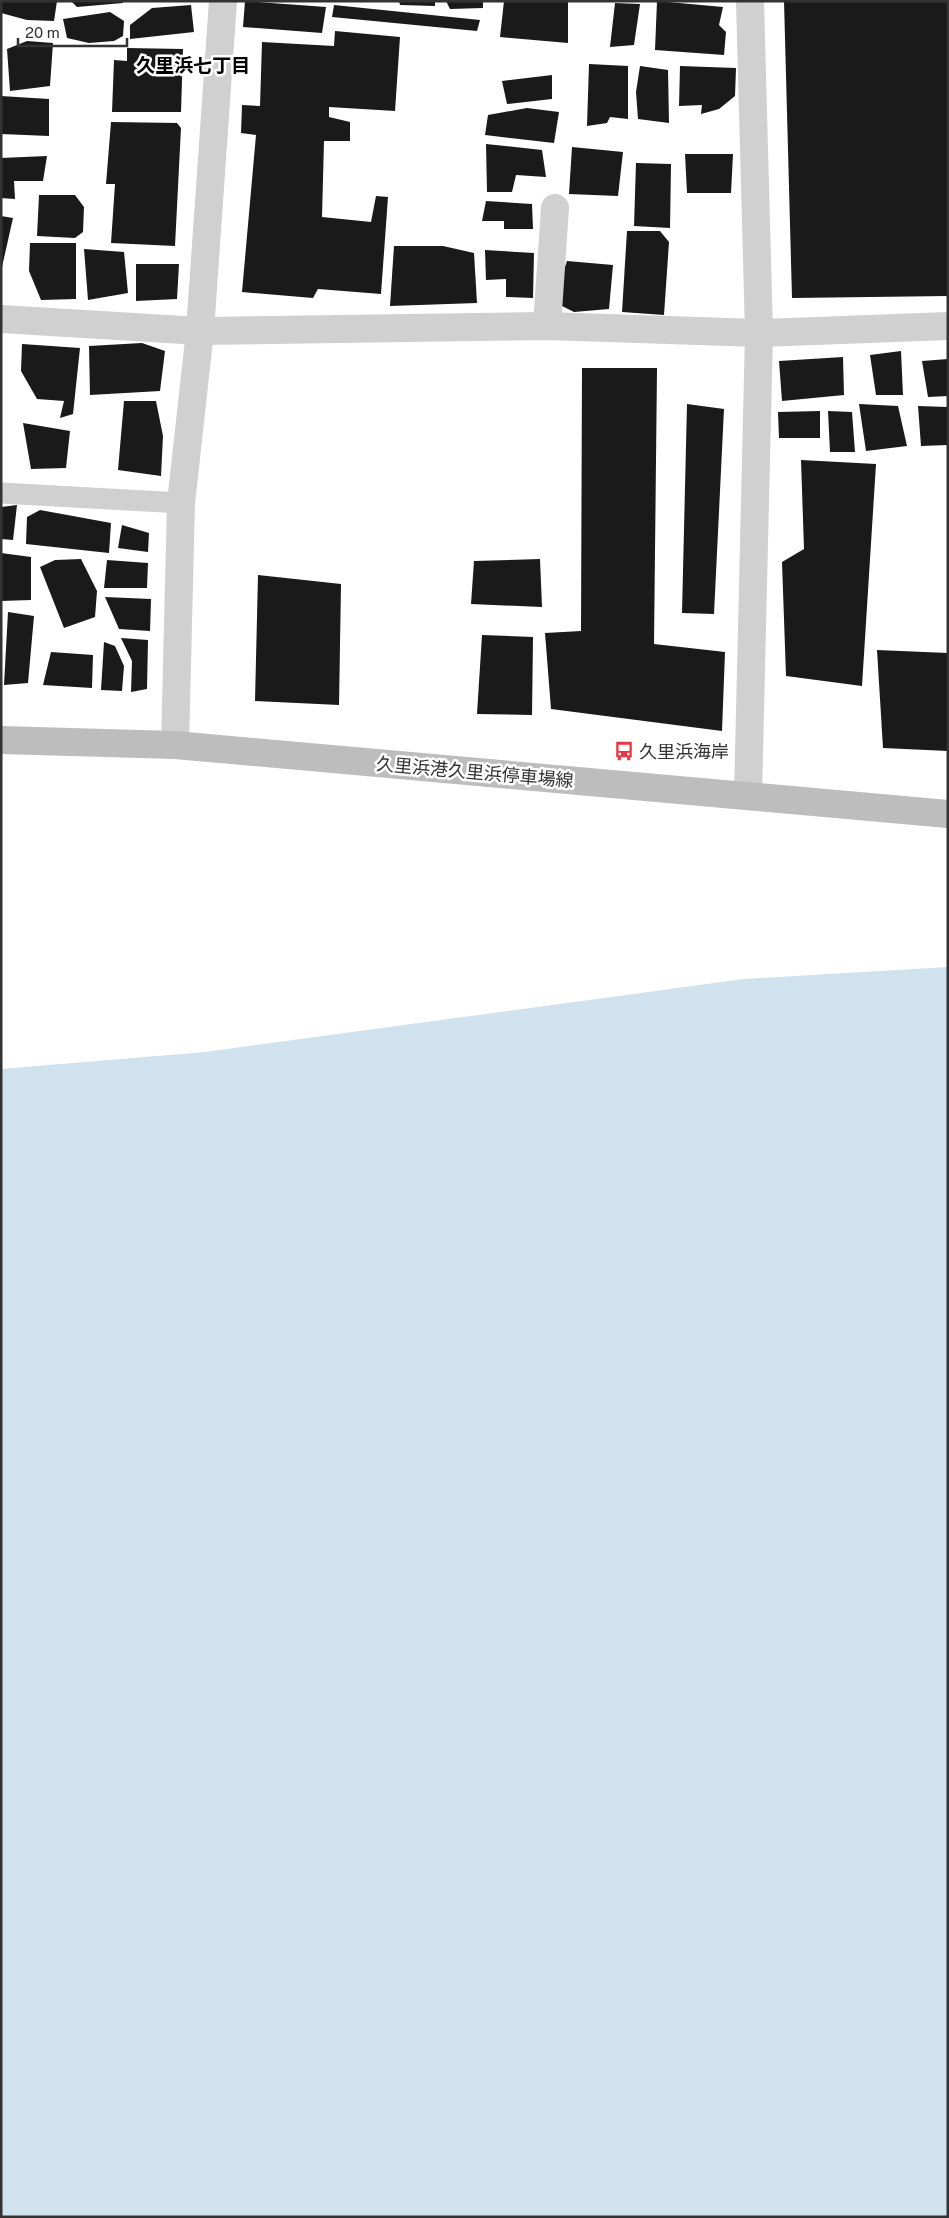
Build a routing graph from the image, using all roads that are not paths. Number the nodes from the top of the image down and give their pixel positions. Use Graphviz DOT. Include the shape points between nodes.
graph roads {
  1 [pos="223,1"];
  2 [pos="750,1"];
  3 [pos="556,208"];
  4 [pos="1,319"];
  5 [pos="547,326"];
  6 [pos="948,326"];
  7 [pos="200,330"];
  8 [pos="758,334"];
  9 [pos="1,493"];
  10 [pos="181,504"];
  11 [pos="1,740"];
  12 [pos="175,745"];
  13 [pos="748,796"];
  14 [pos="948,814"];
  1 -- 7 [label="street"];
  2 -- 8 [label="street"];
  3 -- 5 [label="street"];
  4 -- 7 [label="street"];
  5 -- 7 [label="street"];
  5 -- 8 [label="street"];
  6 -- 8 [label="street"];
  7 -- 10 [label="street"];
  8 -- 13 [label="street"];
  9 -- 10 [label="lane"];
  10 -- 12 [label="street"];
  11 -- 12 [label="main road, 久里浜港久里浜停車場線"];
  12 -- 13 [label="main road, 久里浜港久里浜停車場線"];
  13 -- 14 [label="main road, 久里浜港久里浜停車場線"];
}
